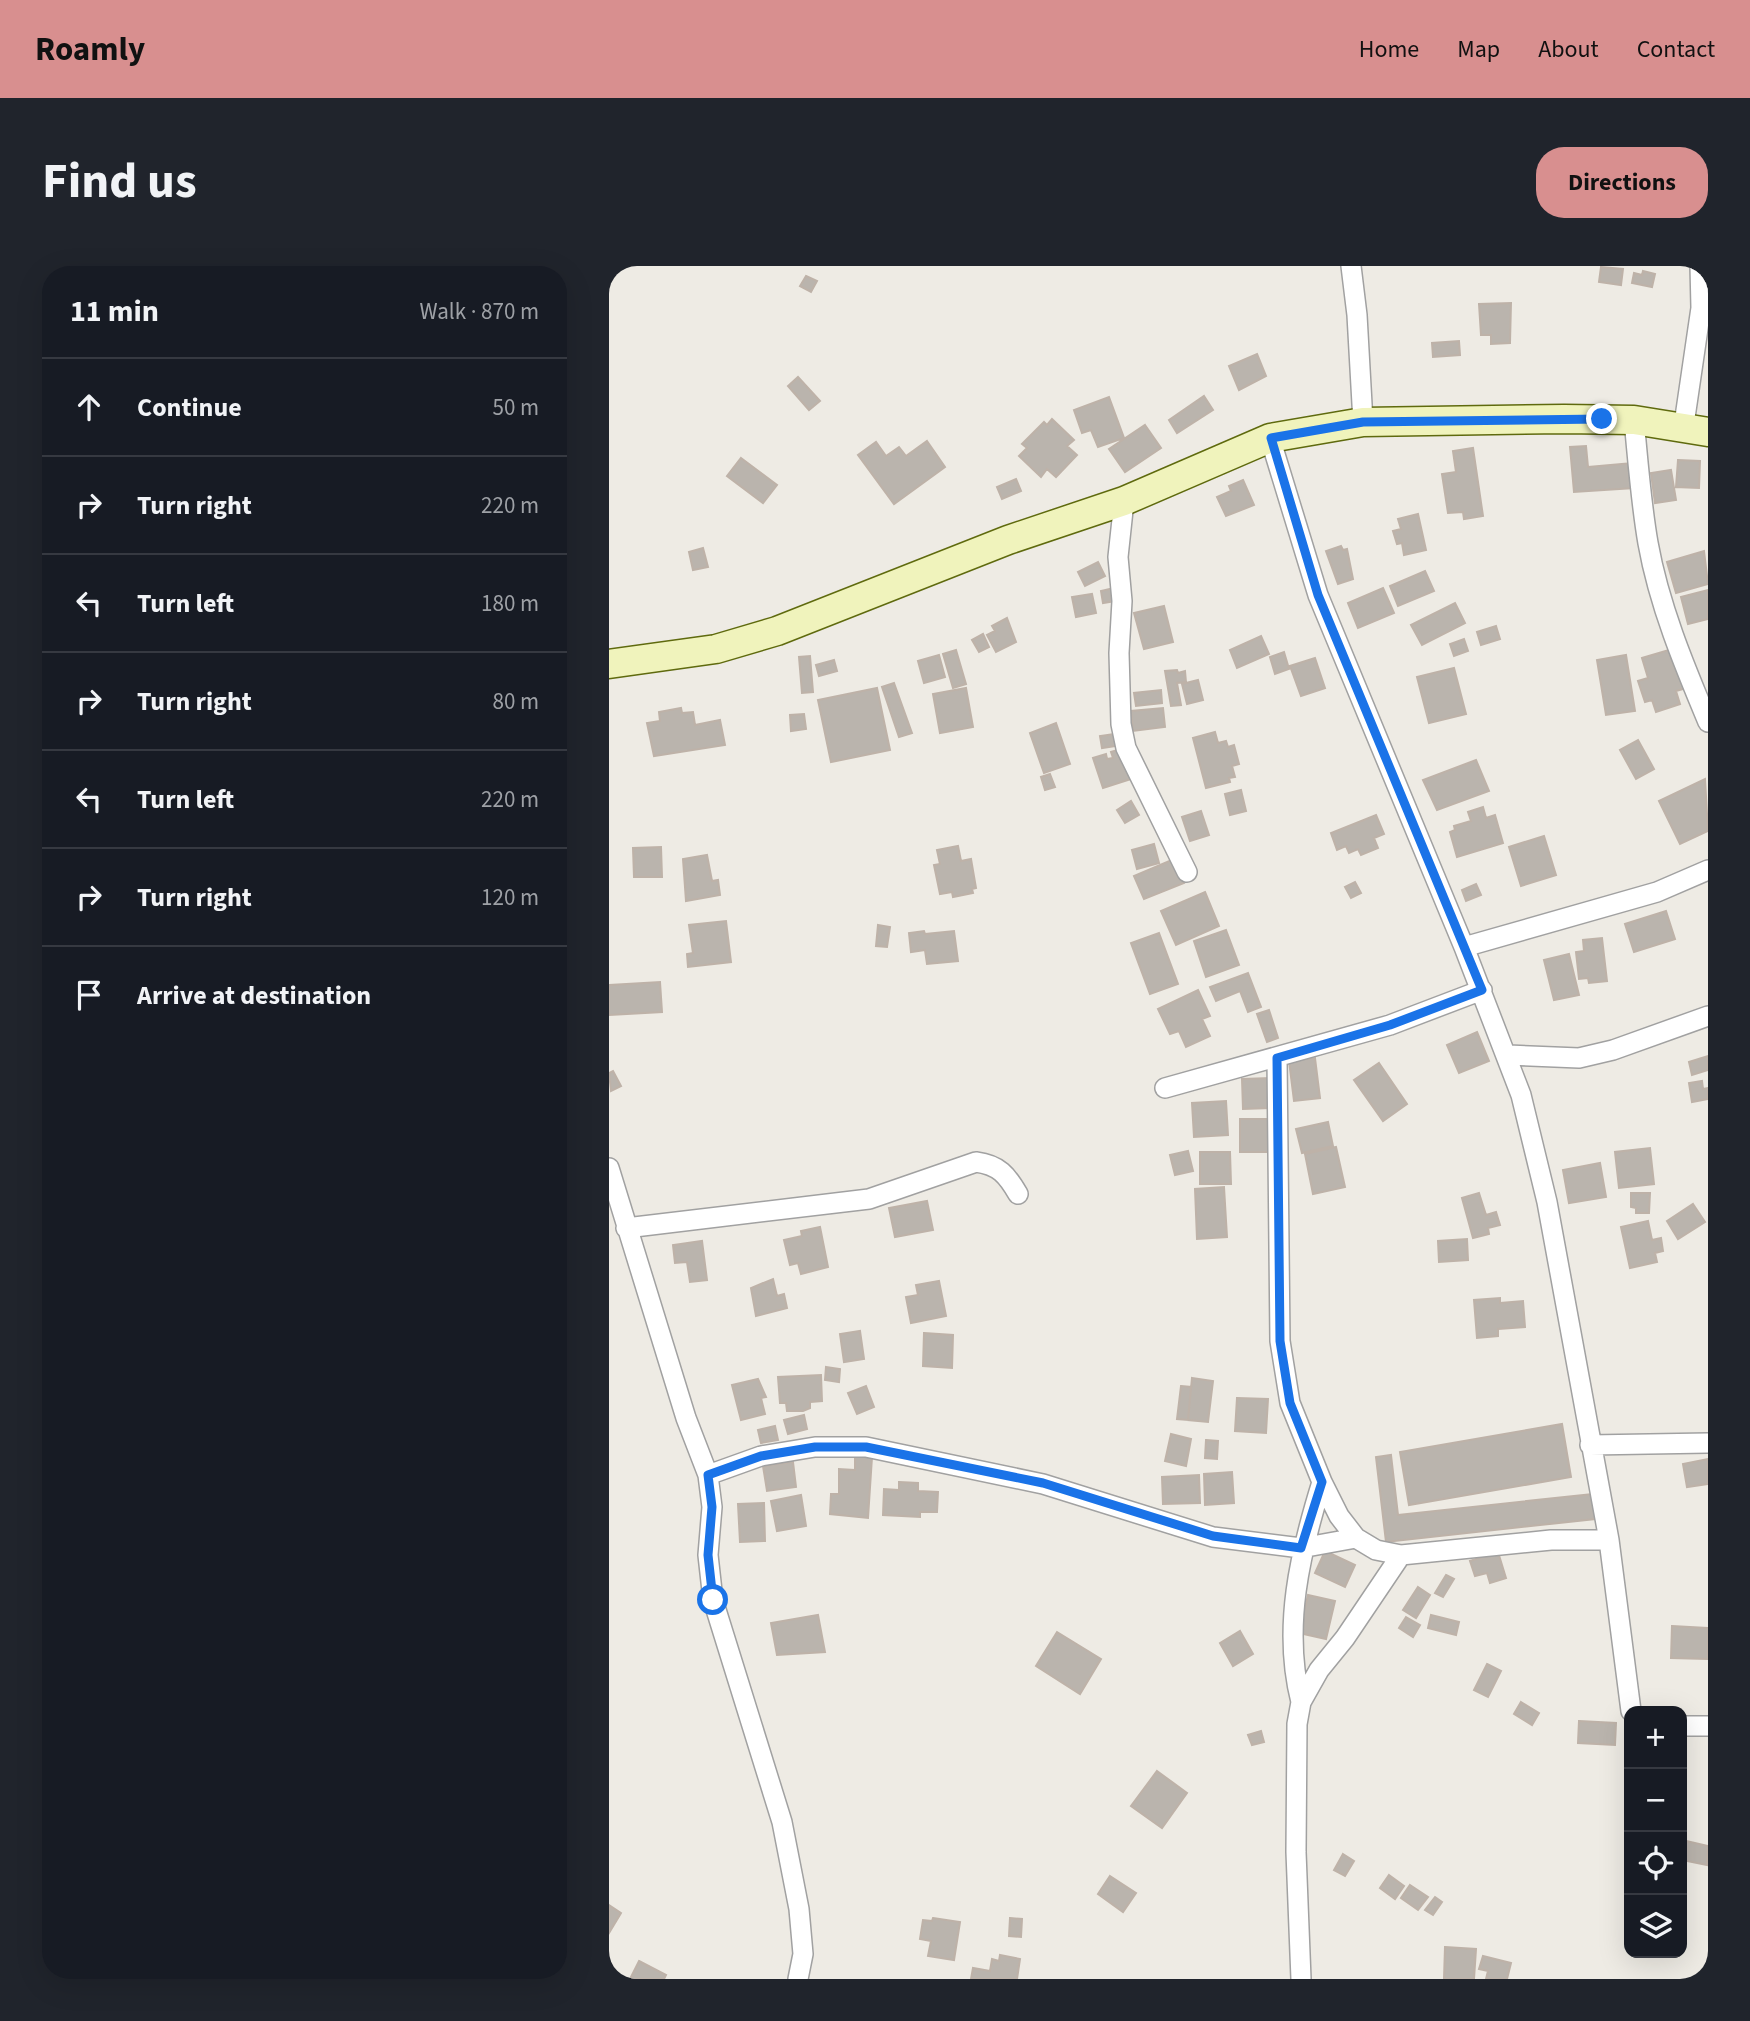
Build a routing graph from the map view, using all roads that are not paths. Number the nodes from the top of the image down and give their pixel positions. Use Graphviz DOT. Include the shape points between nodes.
graph roads {
  1 [pos="1351,266"];
  2 [pos="1700,266"];
  3 [pos="1634,420"];
  4 [pos="1363,422"];
  5 [pos="1695,431"];
  6 [pos="1271,438"];
  7 [pos="1123,501"];
  8 [pos="609,664"];
  9 [pos="1708,722"];
  10 [pos="1708,870"];
  11 [pos="1187,872"];
  12 [pos="1464,947"];
  13 [pos="1482,990"];
  14 [pos="1708,1016"];
  15 [pos="1508,1055"];
  16 [pos="1277,1058"];
  17 [pos="1165,1088"];
  18 [pos="609,1168"];
  19 [pos="1018,1194"];
  20 [pos="626,1228"];
  21 [pos="1708,1443"];
  22 [pos="1590,1445"];
  23 [pos="708,1475"];
  24 [pos="1322,1482"];
  25 [pos="1356,1538"];
  26 [pos="1609,1540"];
  27 [pos="1301,1548"];
  28 [pos="1401,1555"];
  29 [pos="1301,1702"];
  30 [pos="1630,1706"];
  31 [pos="1687,1726"];
  32 [pos="1708,1726"];
  33 [pos="798,1979"];
  34 [pos="1301,1979"];
  1 -- 4 [label="street"];
  2 -- 5 [label="street"];
  3 -- 4 [label="street"];
  3 -- 5 [label="street"];
  3 -- 9 [label="street" via="1648,544 1686,670"];
  4 -- 6 [label="street"];
  6 -- 7 [label="street"];
  6 -- 12 [label="street" via="1318,595"];
  7 -- 8 [label="street" via="1008,540 777,631 716,649"];
  7 -- 11 [label="street" via="1118,557 1121,724 1126,748"];
  10 -- 12 [label="street" via="1657,892"];
  12 -- 13 [label="street"];
  13 -- 15 [label="street"];
  13 -- 16 [label="street" via="1390,1025"];
  14 -- 15 [label="street" via="1579,1058"];
  15 -- 22 [label="street" via="1536,1149"];
  16 -- 17 [label="street"];
  16 -- 24 [label="street" via="1280,1341 1290,1403"];
  18 -- 20 [label="street"];
  19 -- 20 [label="street" via="1006,1173 976,1162 869,1199"];
  20 -- 23 [label="street"];
  21 -- 22 [label="street"];
  22 -- 26 [label="street"];
  23 -- 27 [label="street" via="761,1456 815,1447 866,1447 1043,1483 1213,1536"];
  23 -- 33 [label="street" via="713,1600 785,1836 800,1920 803,1954"];
  24 -- 25 [label="street"];
  24 -- 27 [label="street"];
  25 -- 27 [label="street"];
  25 -- 28 [label="street" via="1376,1550"];
  26 -- 28 [label="street" via="1551,1539"];
  26 -- 30 [label="street"];
  27 -- 29 [label="street" via="1292,1654"];
  28 -- 29 [label="street"];
  29 -- 34 [label="street" via="1296,1852"];
  31 -- 32 [label="street"];
}
